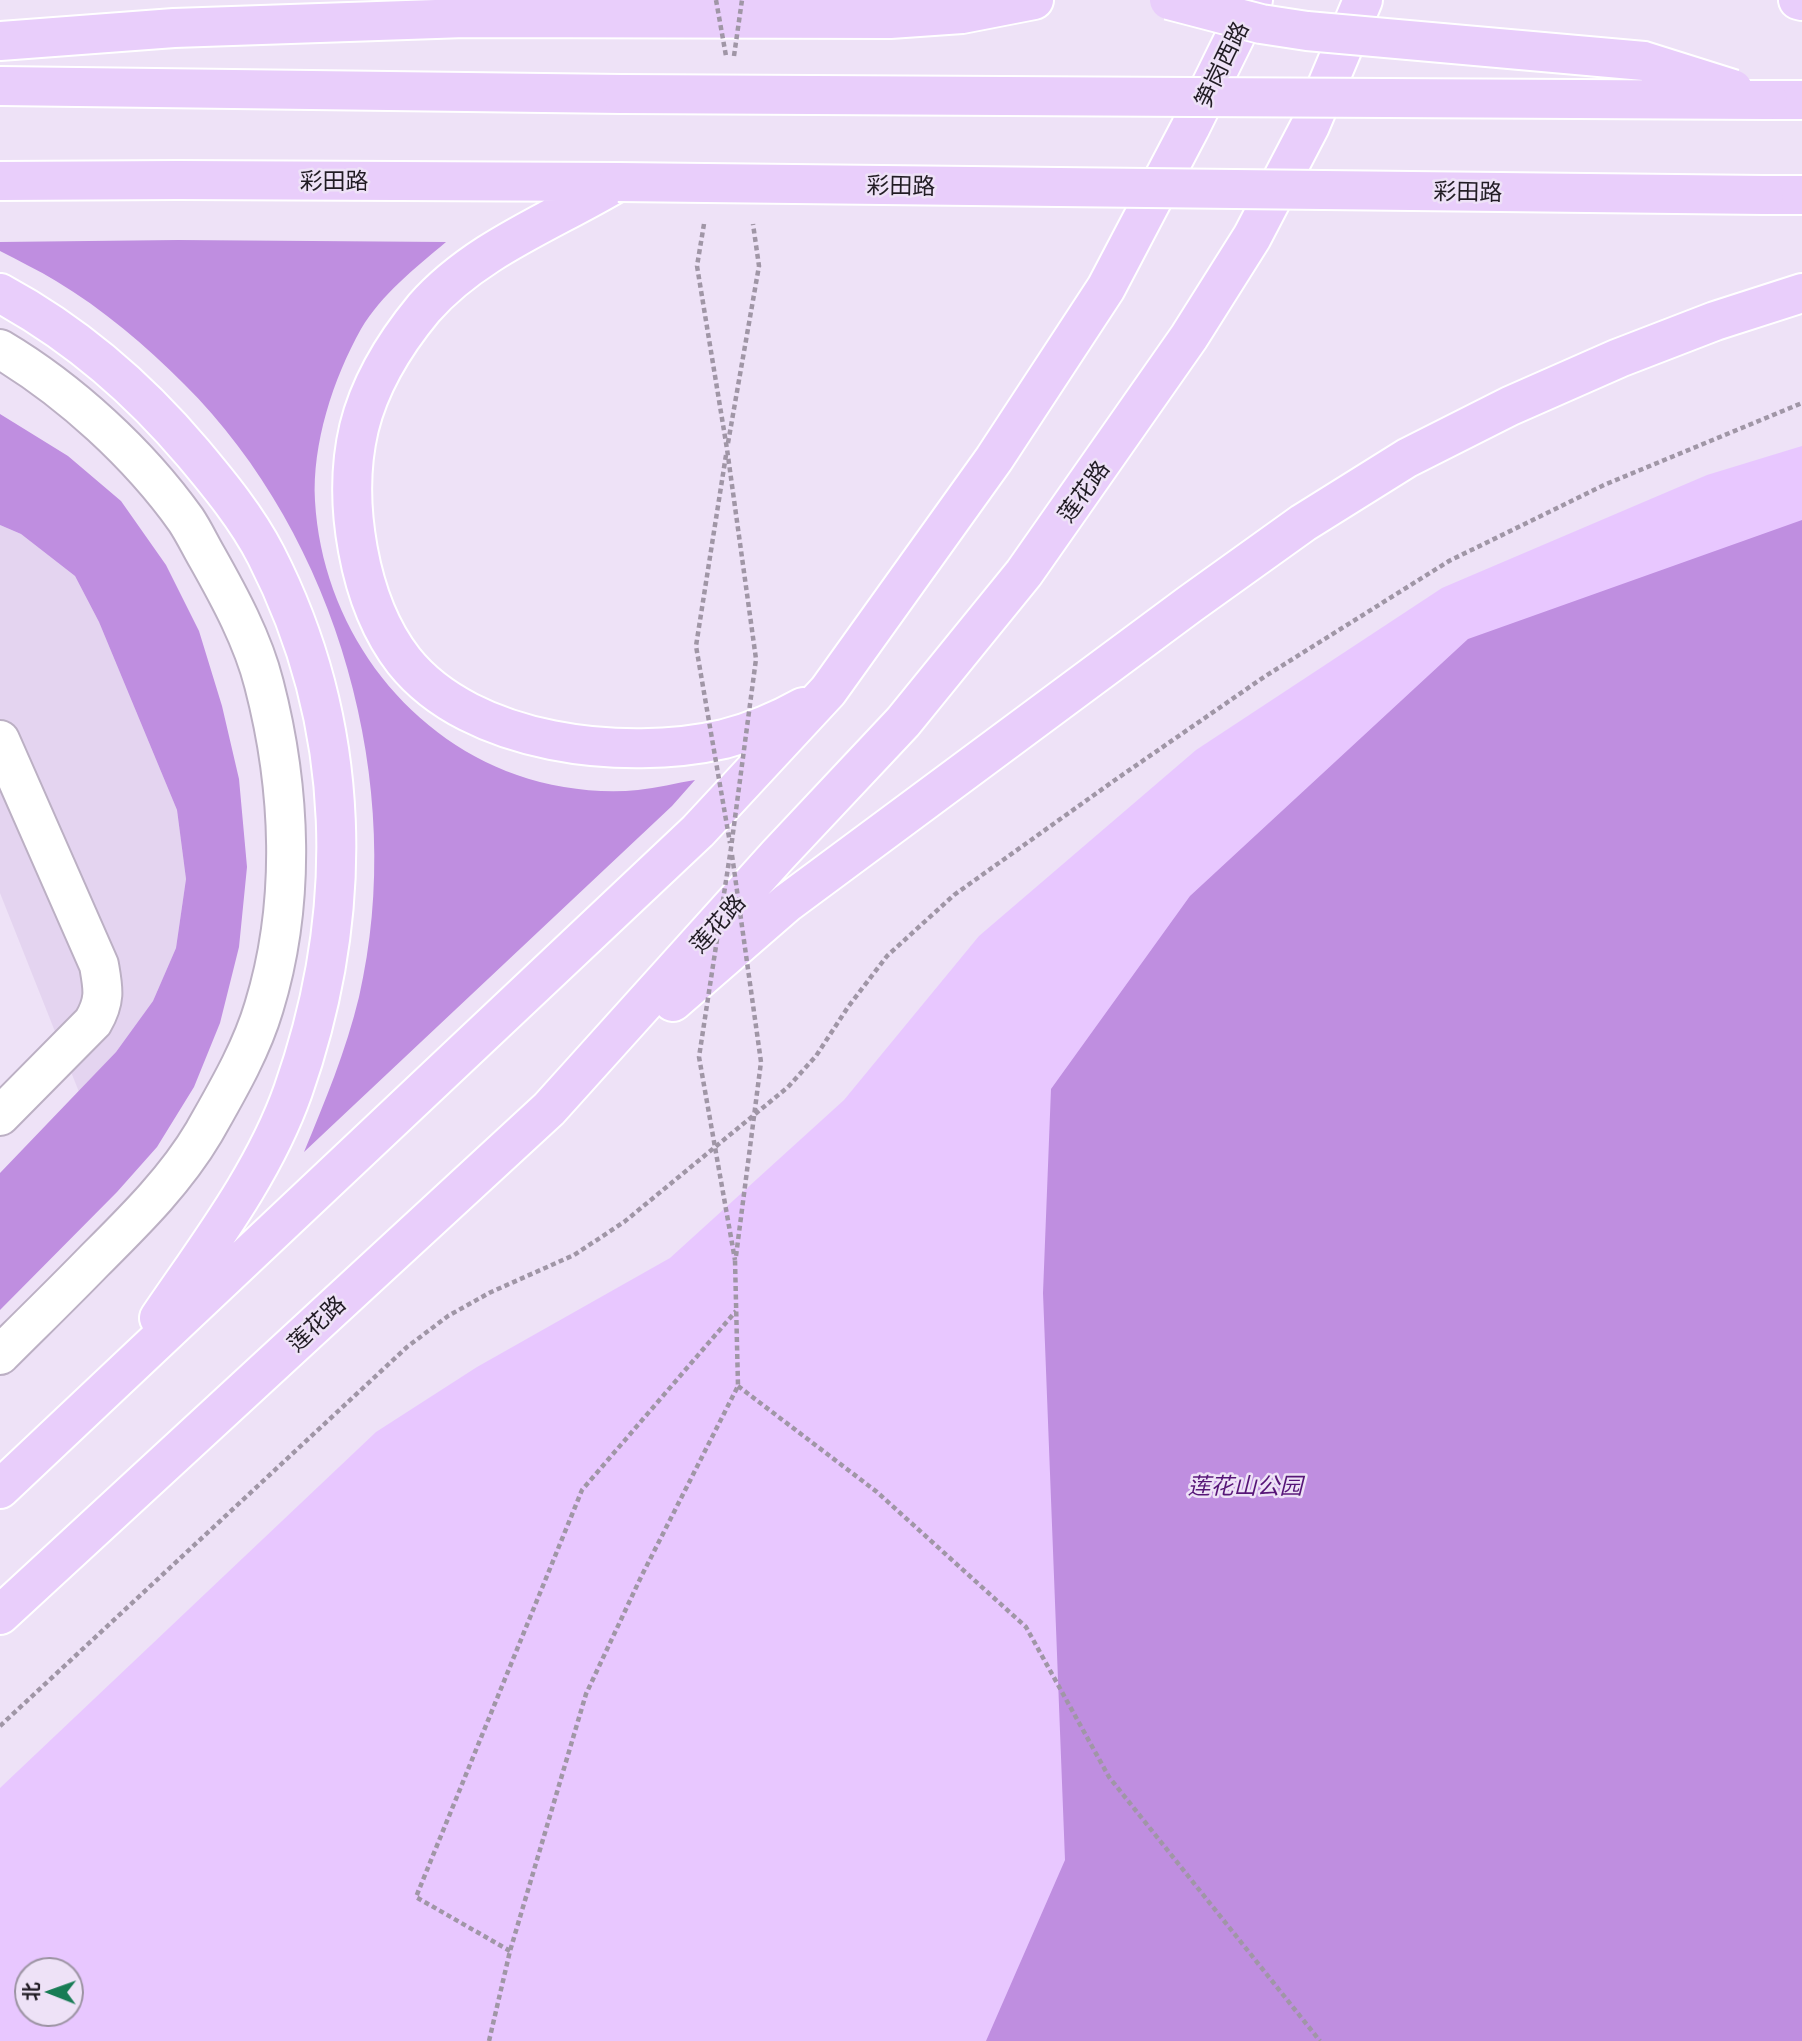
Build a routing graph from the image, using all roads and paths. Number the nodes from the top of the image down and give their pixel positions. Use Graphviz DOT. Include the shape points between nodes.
graph roads {
  1 [pos="716,0"];
  2 [pos="742,0"];
  3 [pos="1034,0"];
  4 [pos="1169,0"];
  5 [pos="1252,0"];
  6 [pos="1363,0"];
  7 [pos="0,41"];
  8 [pos="0,86"];
  9 [pos="1785,100"];
  10 [pos="0,181"];
  11 [pos="618,181"];
  12 [pos="1802,195"];
  13 [pos="706,214"];
  14 [pos="751,214"];
  15 [pos="0,293"];
  16 [pos="1802,293"];
  17 [pos="0,349"];
  18 [pos="1802,403"];
  19 [pos="727,449"];
  20 [pos="828,691"];
  21 [pos="0,740"];
  22 [pos="731,848"];
  23 [pos="549,1109"];
  24 [pos="0,1116"];
  25 [pos="735,1260"];
  26 [pos="736,1310"];
  27 [pos="0,1355"];
  28 [pos="116,1380"];
  29 [pos="738,1386"];
  30 [pos="0,1489"];
  31 [pos="0,1615"];
  32 [pos="0,1726"];
  33 [pos="510,1951"];
  34 [pos="489,2041"];
  35 [pos="1320,2041"];
  1 -- 2 [label="path, bridge" via="730,69"];
  3 -- 7 [label="main road" via="962,14 890,19 465,18 173,28"];
  4 -- 9 [label="main road, bridge" via="1307,31 1644,61"];
  5 -- 20 [label="main road, 笋岗西路" via="1106,288 994,459"];
  6 -- 23 [label="main road, 莲花路" via="1310,126 1252,237 1123,435 1024,573 904,722"];
  8 -- 9 [label="main road, bridge"];
  10 -- 11 [label="main road, 彩田路"];
  11 -- 12 [label="main road, 彩田路, bridge"];
  11 -- 20 [label="main road" via="508,242 443,288 392,351 359,428 353,480 360,561 377,615 404,661 448,700 515,731 566,742 630,747 723,739 793,713"];
  13 -- 19 [label="path, bridge" via="696,266"];
  14 -- 19 [label="path, bridge" via="759,266"];
  15 -- 28 [label="main road" via="40,315 102,361 167,422 220,486 264,553 294,617 317,685 332,767 338,849 333,925 321,1001 292,1093 255,1173"];
  16 -- 23 [label="main road" via="1715,321 1510,405 1407,458 1303,523 788,903"];
  17 -- 27 [label="lane" via="36,370 104,429 187,521 244,629 264,682 285,814 281,936 264,1008 246,1054 202,1135 152,1204"];
  18 -- 32 [label="path" via="1604,485 1449,561 1264,677 954,895 887,956 816,1056 788,1087 624,1222 574,1255 448,1316 407,1347"];
  19 -- 22 [label="path, bridge" via="756,659"];
  19 -- 22 [label="path, bridge" via="696,646"];
  20 -- 28 [label="main road" via="698,831"];
  21 -- 24 [label="lane" via="99,965 103,990 102,1007 93,1022"];
  22 -- 25 [label="path, bridge" via="761,1062"];
  22 -- 25 [label="path, bridge" via="699,1057"];
  23 -- 31 [label="main road, 莲花路"];
  25 -- 26 [label="path"];
  26 -- 29 [label="path"];
  26 -- 33 [label="path" via="582,1490 416,1897"];
  28 -- 30 [label="main road"];
  29 -- 33 [label="path" via="586,1694"];
  29 -- 35 [label="path" via="877,1492 1026,1627 1110,1777"];
  33 -- 34 [label="path"];
}
